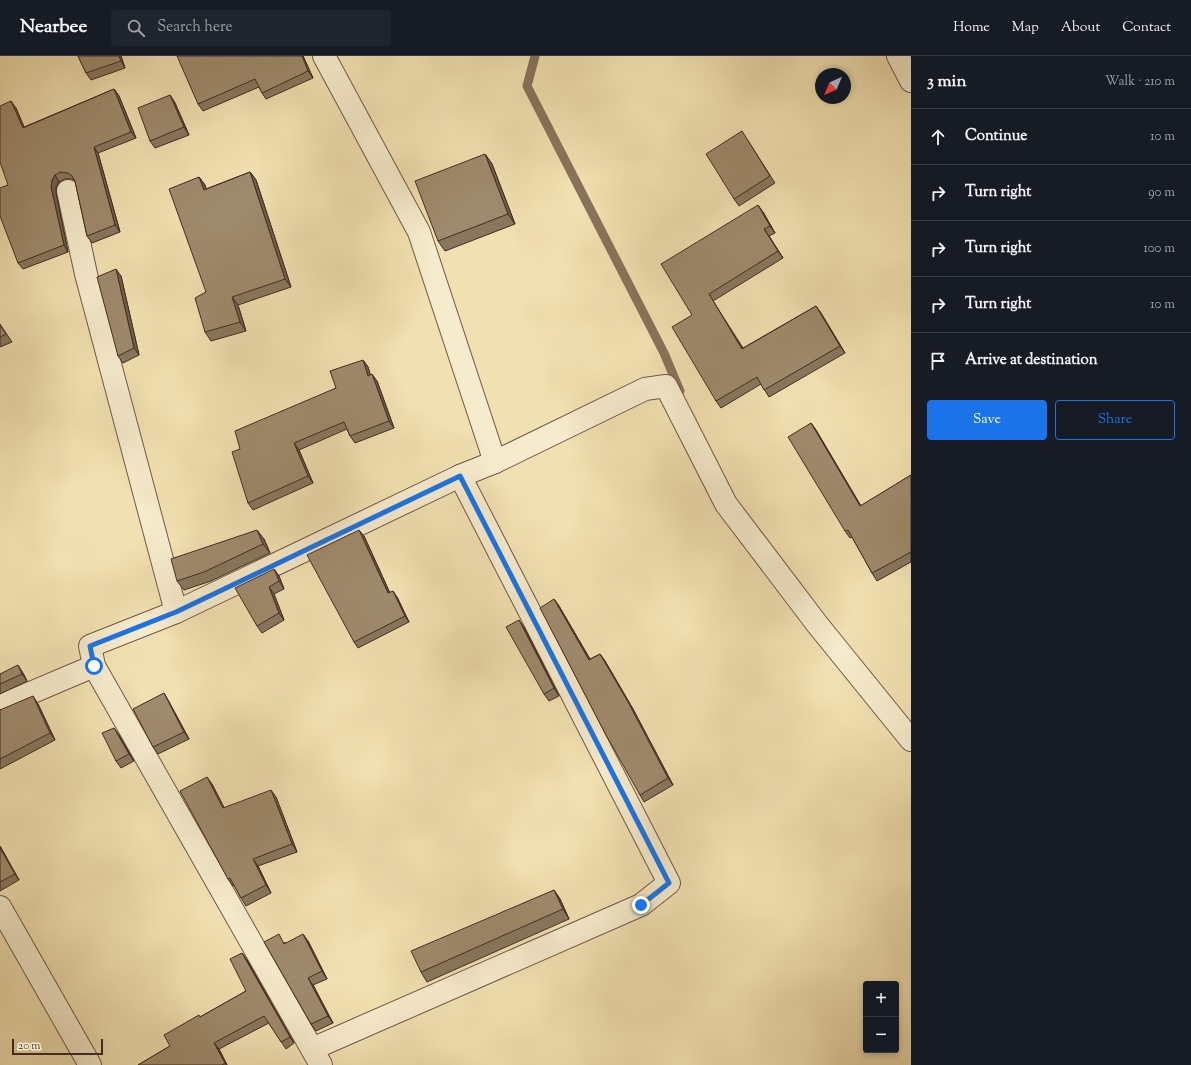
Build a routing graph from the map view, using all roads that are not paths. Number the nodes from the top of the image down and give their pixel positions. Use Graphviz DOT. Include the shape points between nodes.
graph roads {
  1 [pos="324,56"];
  2 [pos="898,56"];
  3 [pos="911,81"];
  4 [pos="68,191"];
  5 [pos="495,462"];
  6 [pos="460,476"];
  7 [pos="176,612"];
  8 [pos="94,666"];
  9 [pos="0,706"];
  10 [pos="911,740"];
  11 [pos="0,907"];
  12 [pos="316,1057"];
  13 [pos="90,1065"];
  1 -- 5 [label="street" via="419,232"];
  2 -- 3 [label="street"];
  4 -- 7 [label="street" via="86,274"];
  5 -- 6 [label="street"];
  5 -- 10 [label="street" via="645,389 666,386 726,504 817,624"];
  6 -- 7 [label="street"];
  6 -- 12 [label="street" via="669,883 641,905"];
  7 -- 8 [label="street" via="90,646"];
  8 -- 9 [label="street"];
  8 -- 12 [label="street"];
  11 -- 13 [label="street"];
}
